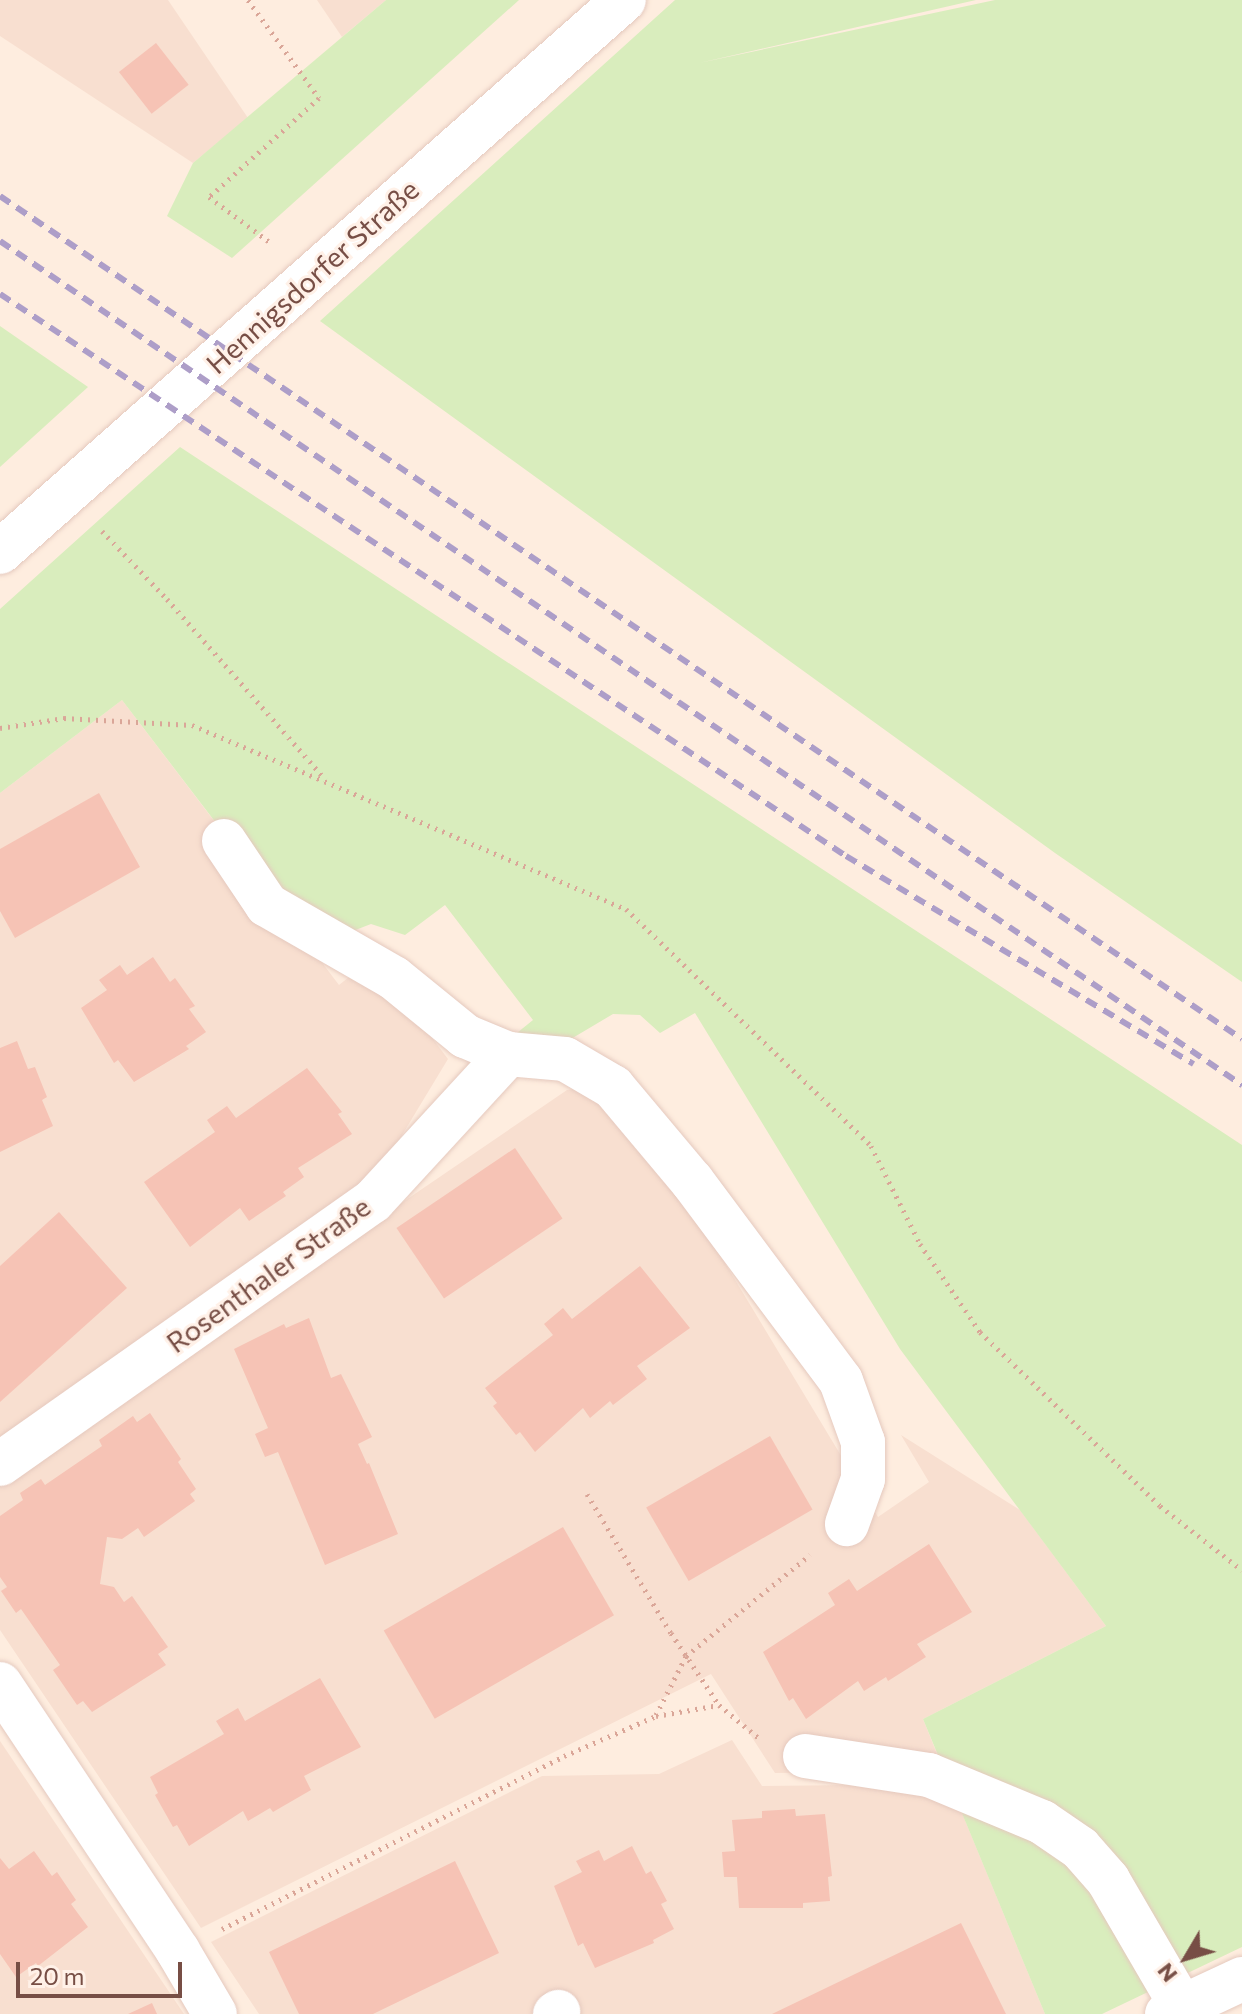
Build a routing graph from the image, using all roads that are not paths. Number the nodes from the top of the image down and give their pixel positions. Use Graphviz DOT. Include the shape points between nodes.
graph roads {
  1 [pos="624,0"];
  2 [pos="0,552"];
  3 [pos="224,841"];
  4 [pos="508,1054"];
  5 [pos="0,1464"];
  6 [pos="847,1524"];
  7 [pos="0,1684"];
  8 [pos="805,1756"];
  9 [pos="1242,1979"];
  10 [pos="1175,2010"];
  11 [pos="215,2014"];
  1 -- 2 [label="street, Hennigsdorfer Straße"];
  3 -- 4 [label="street" via="267,905 394,978 465,1036"];
  4 -- 5 [label="street, Rosenthaler Straße" via="373,1201"];
  4 -- 6 [label="street" via="565,1059 613,1087 692,1181 841,1381 863,1442 863,1479"];
  7 -- 11 [label="street"];
  8 -- 10 [label="street" via="929,1775 1042,1822 1080,1848 1108,1880"];
  9 -- 10 [label="street"];
}
